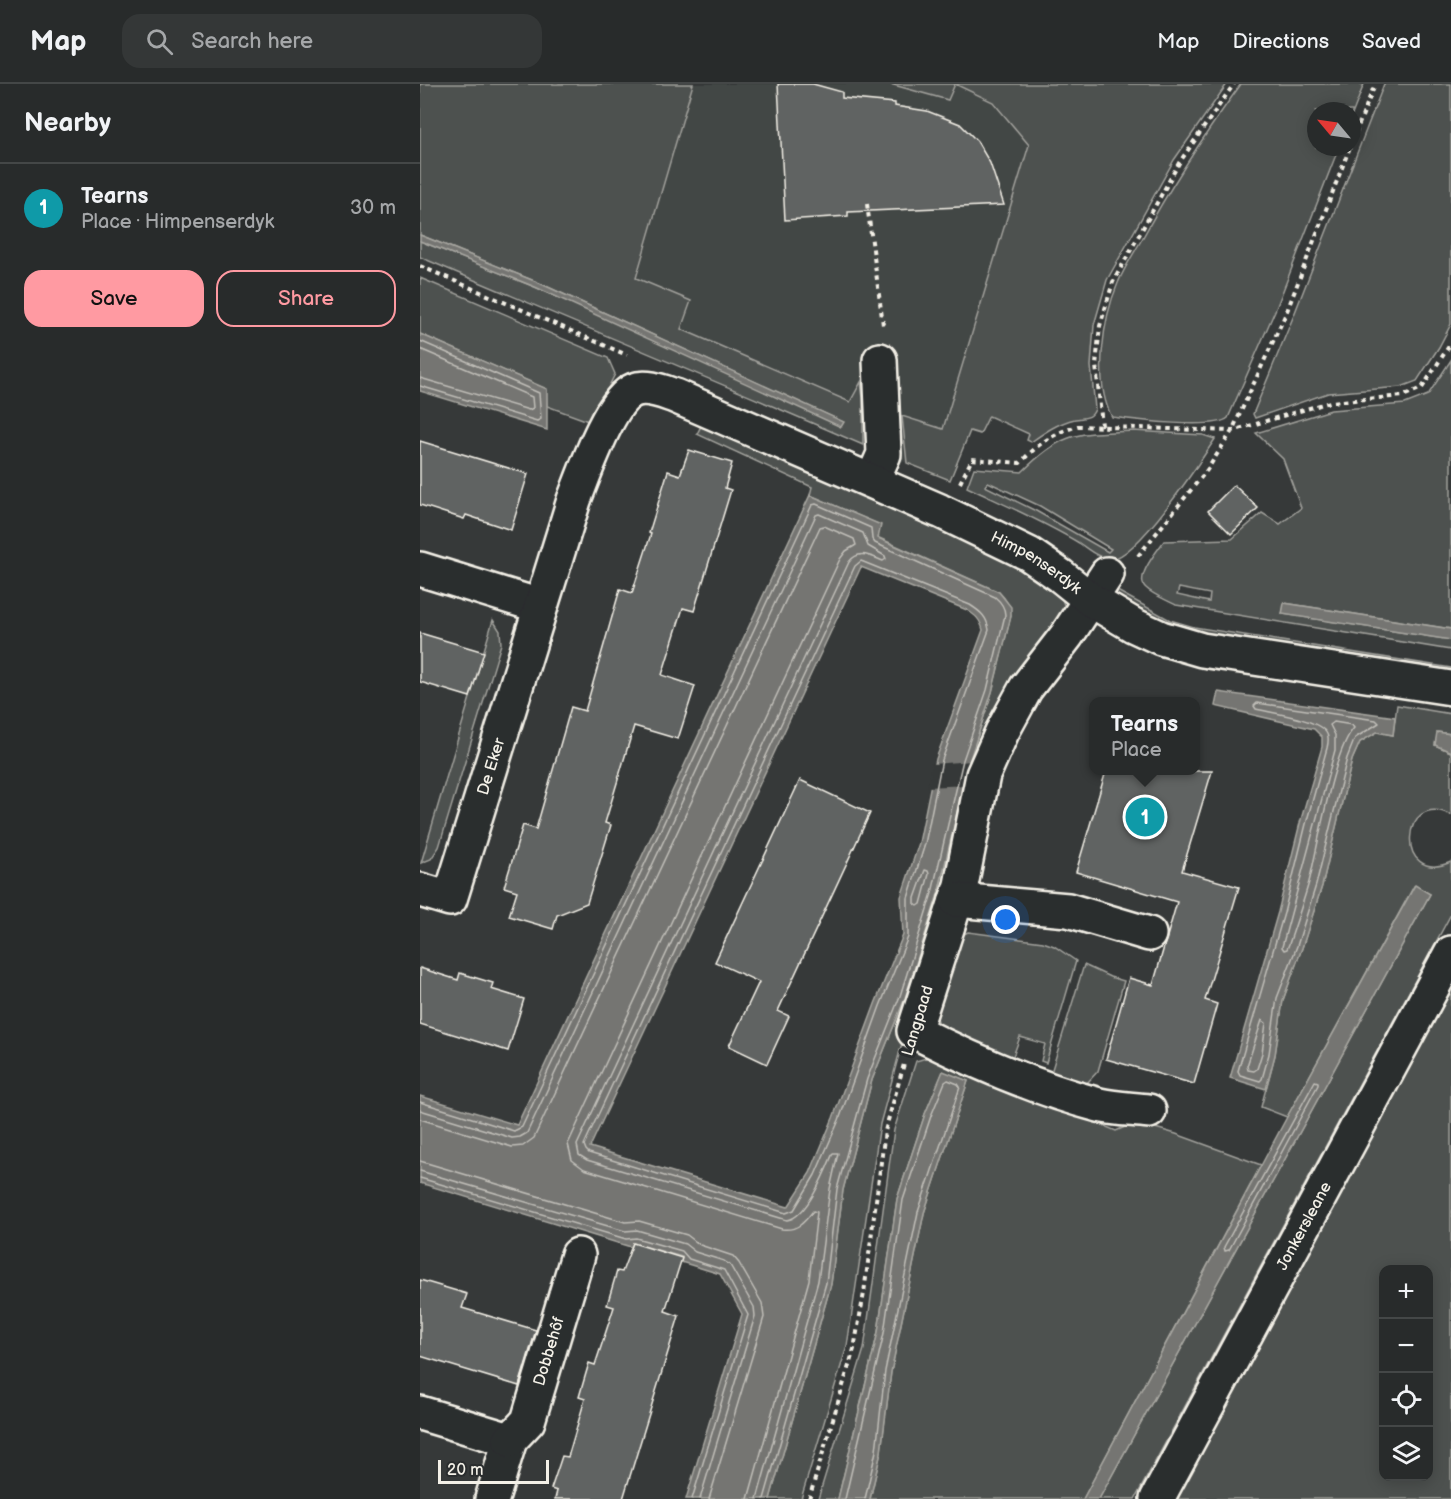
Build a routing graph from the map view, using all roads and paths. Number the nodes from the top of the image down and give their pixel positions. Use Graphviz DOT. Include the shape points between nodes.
graph roads {
  1 [pos="1234,84"];
  2 [pos="1375,84"];
  3 [pos="1361,119"];
  4 [pos="1347,156"];
  5 [pos="867,204"];
  6 [pos="420,266"];
  7 [pos="1451,343"];
  8 [pos="631,357"];
  9 [pos="880,360"];
  10 [pos="634,390"];
  11 [pos="1102,426"];
  12 [pos="1232,431"];
  13 [pos="872,481"];
  14 [pos="956,492"];
  15 [pos="420,569"];
  16 [pos="1111,578"];
  17 [pos="540,606"];
  18 [pos="1451,687"];
  19 [pos="420,890"];
  20 [pos="956,900"];
  21 [pos="1149,934"];
  22 [pos="1451,953"];
  23 [pos="914,1031"];
  24 [pos="1149,1111"];
  25 [pos="578,1255"];
  26 [pos="420,1413"];
  27 [pos="510,1440"];
  28 [pos="492,1499"];
  29 [pos="809,1499"];
  30 [pos="1157,1499"];
  1 -- 11 [label="path" via="1179,163 1113,282 1100,326 1096,365"];
  2 -- 3 [label="path"];
  4 -- 12 [label="path" via="1287,311"];
  5 -- 9 [label="path" via="883,330"];
  6 -- 8 [label="path"];
  7 -- 12 [label="path" via="1422,388 1403,396 1330,402"];
  9 -- 13 [label="street" via="884,454"];
  10 -- 13 [label="street, Himpenserdyk" via="655,389 675,396"];
  10 -- 17 [label="street, De Eker" via="620,401 596,445"];
  11 -- 12 [label="path"];
  11 -- 14 [label="path" via="1078,426 1057,432 1020,463 972,459"];
  12 -- 16 [label="path" via="1172,515"];
  13 -- 16 [label="street, Himpenserdyk" via="1029,554 1061,576"];
  15 -- 17 [label="street"];
  16 -- 18 [label="street, Himpenserdyk" via="1133,625 1161,638 1202,650"];
  16 -- 20 [label="street, Langpaad" via="1026,688 1002,732 983,775"];
  17 -- 19 [label="street, De Eker" via="450,899"];
  20 -- 21 [label="street" via="1068,910"];
  20 -- 23 [label="street, Langpaad"];
  22 -- 30 [label="street, Jonkersleane"];
  23 -- 24 [label="street" via="1042,1088 1101,1105"];
  23 -- 29 [label="path, Langpaad" via="885,1131 854,1349"];
  25 -- 27 [label="street, Dobbehôf" via="528,1421"];
  26 -- 27 [label="street"];
  27 -- 28 [label="street, Dobbehôf"];
}
